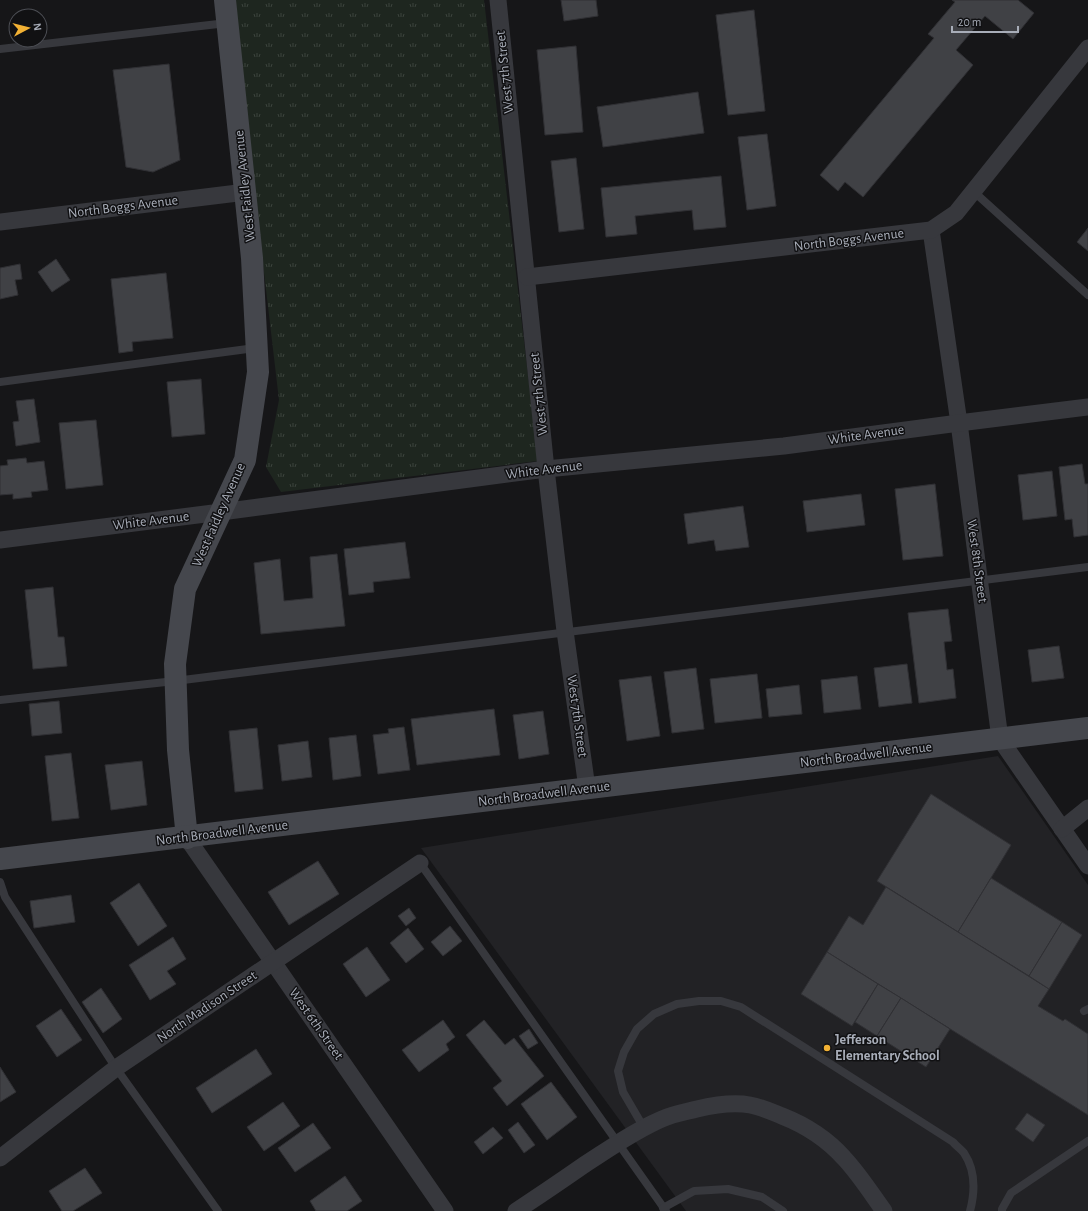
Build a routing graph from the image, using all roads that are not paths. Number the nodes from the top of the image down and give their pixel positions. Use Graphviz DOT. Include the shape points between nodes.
graph roads {
  1 [pos="225,0"];
  2 [pos="498,0"];
  3 [pos="228,23"];
  4 [pos="1088,48"];
  5 [pos="0,49"];
  6 [pos="246,192"];
  7 [pos="973,192"];
  8 [pos="0,222"];
  9 [pos="931,230"];
  10 [pos="527,277"];
  11 [pos="1088,295"];
  12 [pos="257,348"];
  13 [pos="0,382"];
  14 [pos="1088,407"];
  15 [pos="959,423"];
  16 [pos="546,469"];
  17 [pos="220,512"];
  18 [pos="0,540"];
  19 [pos="1088,567"];
  20 [pos="980,580"];
  21 [pos="565,632"];
  22 [pos="175,681"];
  23 [pos="0,700"];
  24 [pos="1088,728"];
  25 [pos="1000,739"];
  26 [pos="588,788"];
  27 [pos="1088,808"];
  28 [pos="1062,829"];
  29 [pos="186,838"];
  30 [pos="0,859"];
  31 [pos="420,863"];
  32 [pos="1088,866"];
  33 [pos="0,882"];
  34 [pos="274,962"];
  35 [pos="116,1068"];
  36 [pos="644,1128"];
  37 [pos="1088,1141"];
  38 [pos="617,1143"];
  39 [pos="0,1158"];
  40 [pos="664,1209"];
  41 [pos="218,1211"];
  42 [pos="445,1211"];
  43 [pos="516,1211"];
  44 [pos="782,1211"];
  45 [pos="884,1211"];
  46 [pos="970,1211"];
  47 [pos="1002,1211"];
  1 -- 3 [label="main road, West Faidley Avenue"];
  2 -- 10 [label="street, West 7th Street"];
  3 -- 5 [label="lane"];
  3 -- 6 [label="main road, West Faidley Avenue"];
  4 -- 7 [label="street, North Boggs Avenue"];
  6 -- 8 [label="street, North Boggs Avenue"];
  6 -- 12 [label="main road, West Faidley Avenue"];
  7 -- 9 [label="street, North Boggs Avenue" via="956,213"];
  7 -- 11 [label="lane"];
  9 -- 10 [label="street, North Boggs Avenue"];
  9 -- 15 [label="street, West 8th Street"];
  10 -- 16 [label="street, West 7th Street"];
  12 -- 13 [label="lane"];
  12 -- 17 [label="main road, West Faidley Avenue" via="258,372 245,460"];
  14 -- 15 [label="street, White Avenue"];
  15 -- 16 [label="street, White Avenue" via="784,446"];
  15 -- 20 [label="street, West 8th Street"];
  16 -- 17 [label="street, White Avenue"];
  16 -- 21 [label="street, West 7th Street"];
  17 -- 18 [label="street, White Avenue"];
  17 -- 22 [label="main road, West Faidley Avenue" via="185,589"];
  19 -- 20 [label="lane"];
  20 -- 21 [label="lane"];
  20 -- 25 [label="street, West 8th Street"];
  21 -- 22 [label="lane"];
  21 -- 26 [label="street, West 7th Street"];
  22 -- 23 [label="lane"];
  22 -- 29 [label="main road, West Faidley Avenue"];
  24 -- 25 [label="main road, North Broadwell Avenue"];
  25 -- 26 [label="main road, North Broadwell Avenue"];
  25 -- 28 [label="street, West 8th Street"];
  26 -- 29 [label="main road, North Broadwell Avenue"];
  27 -- 28 [label="street"];
  28 -- 32 [label="street, West 8th Street"];
  29 -- 30 [label="main road, North Broadwell Avenue"];
  29 -- 34 [label="street, West 6th Street"];
  31 -- 34 [label="street, North Madison Street"];
  31 -- 38 [label="lane"];
  33 -- 35 [label="lane" via="4,897"];
  34 -- 35 [label="street, North Madison Street"];
  34 -- 42 [label="street, West 6th Street"];
  35 -- 39 [label="street, North Madison Street"];
  35 -- 41 [label="lane"];
  36 -- 38 [label="street"];
  36 -- 45 [label="street" via="672,1115 708,1106 737,1104 764,1109 790,1119 833,1147 857,1173"];
  36 -- 46 [label="lane" via="623,1092 618,1071 624,1052 637,1029 654,1014 677,1004 721,1001 741,1007 953,1142 964,1153 974,1181 974,1198"];
  37 -- 47 [label="lane" via="1011,1193"];
  38 -- 40 [label="lane"];
  38 -- 43 [label="street"];
  40 -- 44 [label="lane" via="694,1191 728,1189 762,1197"];
}
